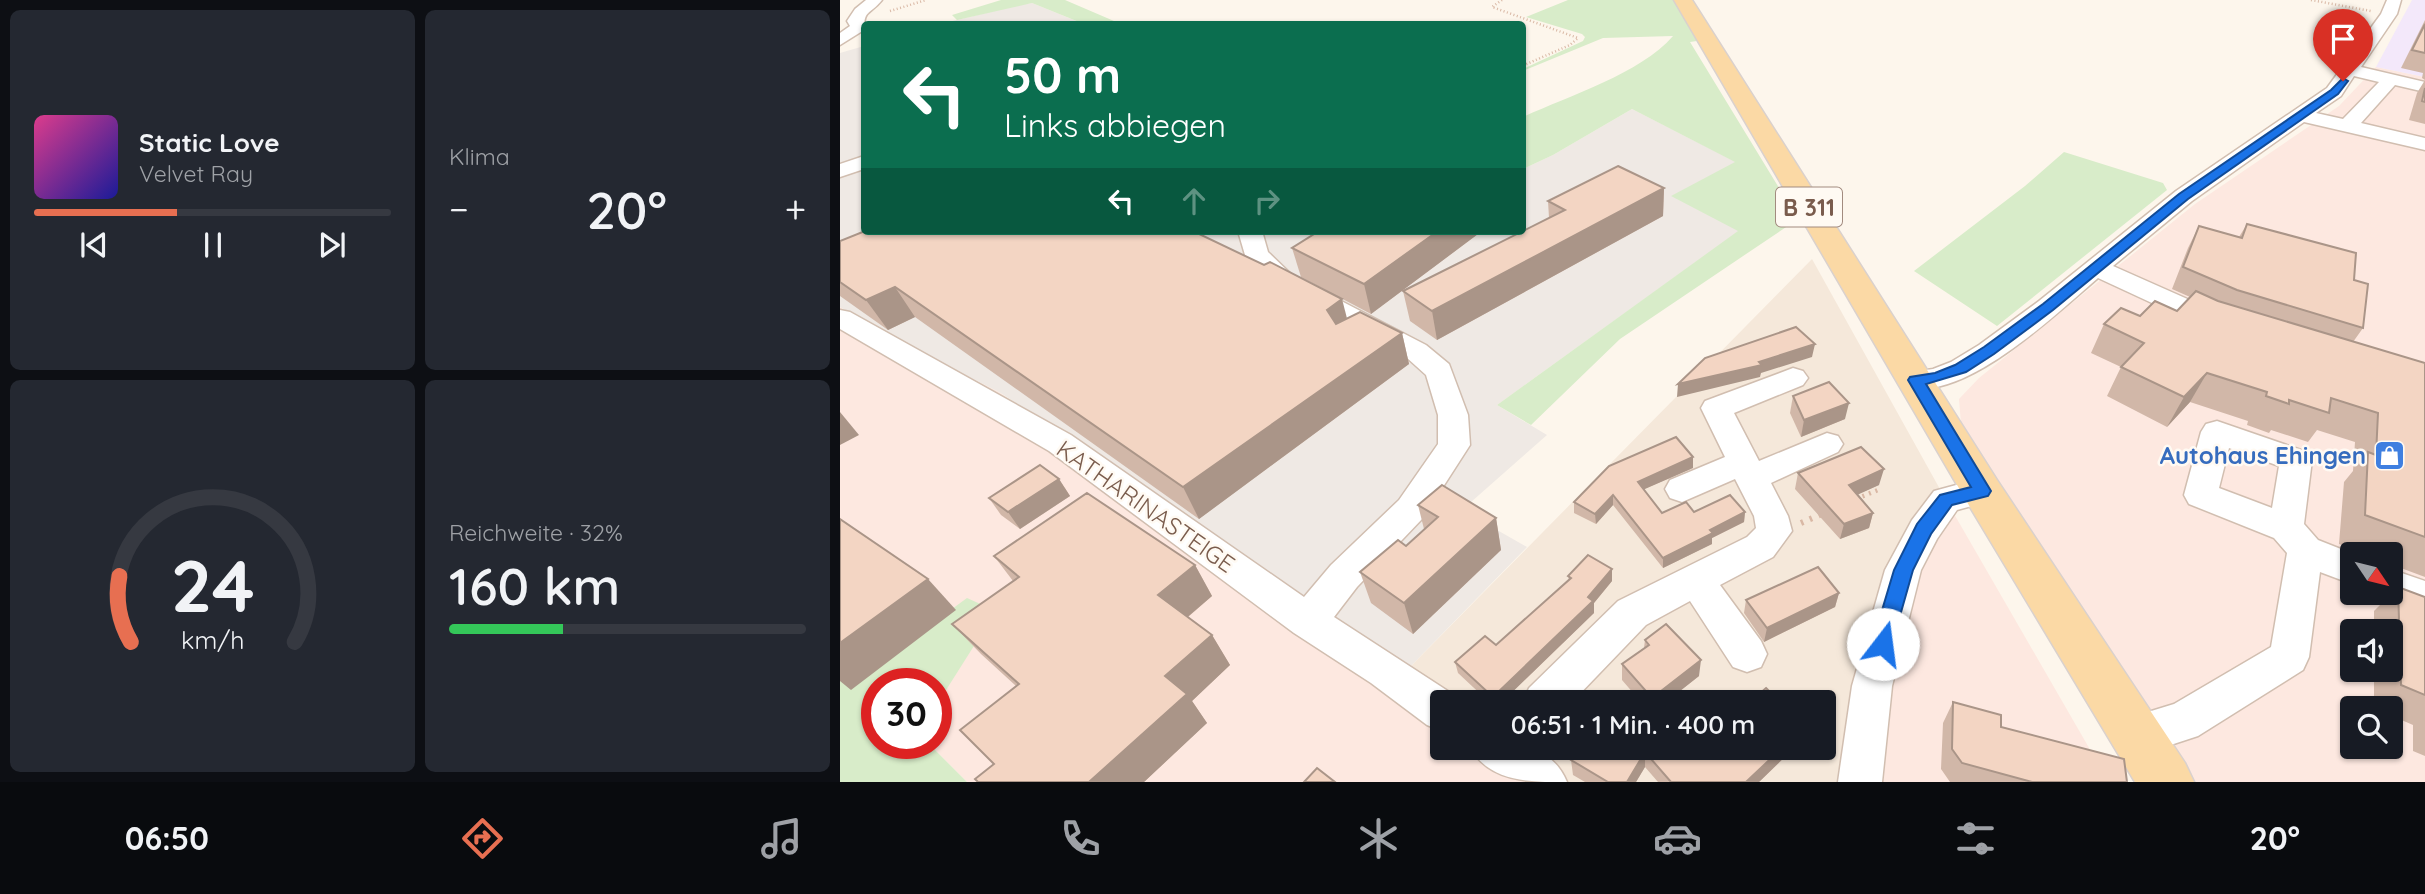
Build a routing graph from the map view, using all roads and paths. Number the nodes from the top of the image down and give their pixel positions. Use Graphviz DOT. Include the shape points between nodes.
graph roads {
  1 [pos="874,0"];
  2 [pos="1502,0"];
  3 [pos="1683,0"];
  4 [pos="2311,0"];
  5 [pos="2392,7"];
  6 [pos="840,40"];
  7 [pos="1526,64"];
  8 [pos="2352,69"];
  9 [pos="2392,79"];
  10 [pos="2425,87"];
  11 [pos="2300,116"];
  12 [pos="2347,127"];
  13 [pos="2425,144"];
  14 [pos="861,163"];
  15 [pos="840,171"];
  16 [pos="1251,235"];
  17 [pos="2094,267"];
  18 [pos="840,318"];
  19 [pos="2240,331"];
  20 [pos="1793,378"];
  21 [pos="1916,380"];
  22 [pos="1828,444"];
  23 [pos="1747,470"];
  24 [pos="1682,489"];
  25 [pos="1878,489"];
  26 [pos="1982,491"];
  27 [pos="1854,500"];
  28 [pos="1830,510"];
  29 [pos="1774,531"];
  30 [pos="2340,563"];
  31 [pos="1696,580"];
  32 [pos="2403,589"];
  33 [pos="2425,597"];
  34 [pos="1308,621"];
  35 [pos="1747,654"];
  36 [pos="1556,690"];
  37 [pos="1430,702"];
  38 [pos="2137,735"];
  39 [pos="1515,760"];
  40 [pos="1545,782"];
  41 [pos="1860,782"];
  42 [pos="2166,782"];
  1 -- 6 [label="street" via="860,12 856,31"];
  2 -- 7 [label="path" via="1492,7 1578,38"];
  3 -- 21 [label="main road, B 311"];
  4 -- 5 [label="path"];
  5 -- 8 [label="street"];
  8 -- 9 [label="street"];
  8 -- 11 [label="street" via="2334,92"];
  9 -- 10 [label="street"];
  9 -- 12 [label="street"];
  11 -- 12 [label="street"];
  11 -- 17 [label="street" via="2184,196"];
  12 -- 13 [label="street"];
  14 -- 15 [label="street"];
  16 -- 34 [label="street" via="1257,255 1284,281 1416,351 1439,372 1453,415 1454,445 1438,470 1410,509 1344,576"];
  17 -- 19 [label="street"];
  17 -- 21 [label="street" via="2048,307 1961,369"];
  18 -- 34 [label="street, KATHARINASTEIGE" via="1060,443"];
  20 -- 23 [label="street" via="1716,408"];
  21 -- 26 [label="main road, B 311"];
  22 -- 23 [label="street"];
  23 -- 24 [label="street"];
  23 -- 29 [label="street"];
  25 -- 27 [label="path"];
  26 -- 38 [label="main road, B 311"];
  26 -- 41 [label="street" via="1946,500 1903,570 1872,686"];
  28 -- 29 [label="path"];
  29 -- 31 [label="street" via="1760,547"];
  30 -- 38 [label="street" via="2295,539 2290,657 2183,722"];
  31 -- 35 [label="street"];
  31 -- 36 [label="street" via="1632,613"];
  32 -- 33 [label="street"];
  34 -- 37 [label="street, KATHARINASTEIGE"];
  38 -- 42 [label="main road, B 311"];
  39 -- 40 [label="street"];
}
